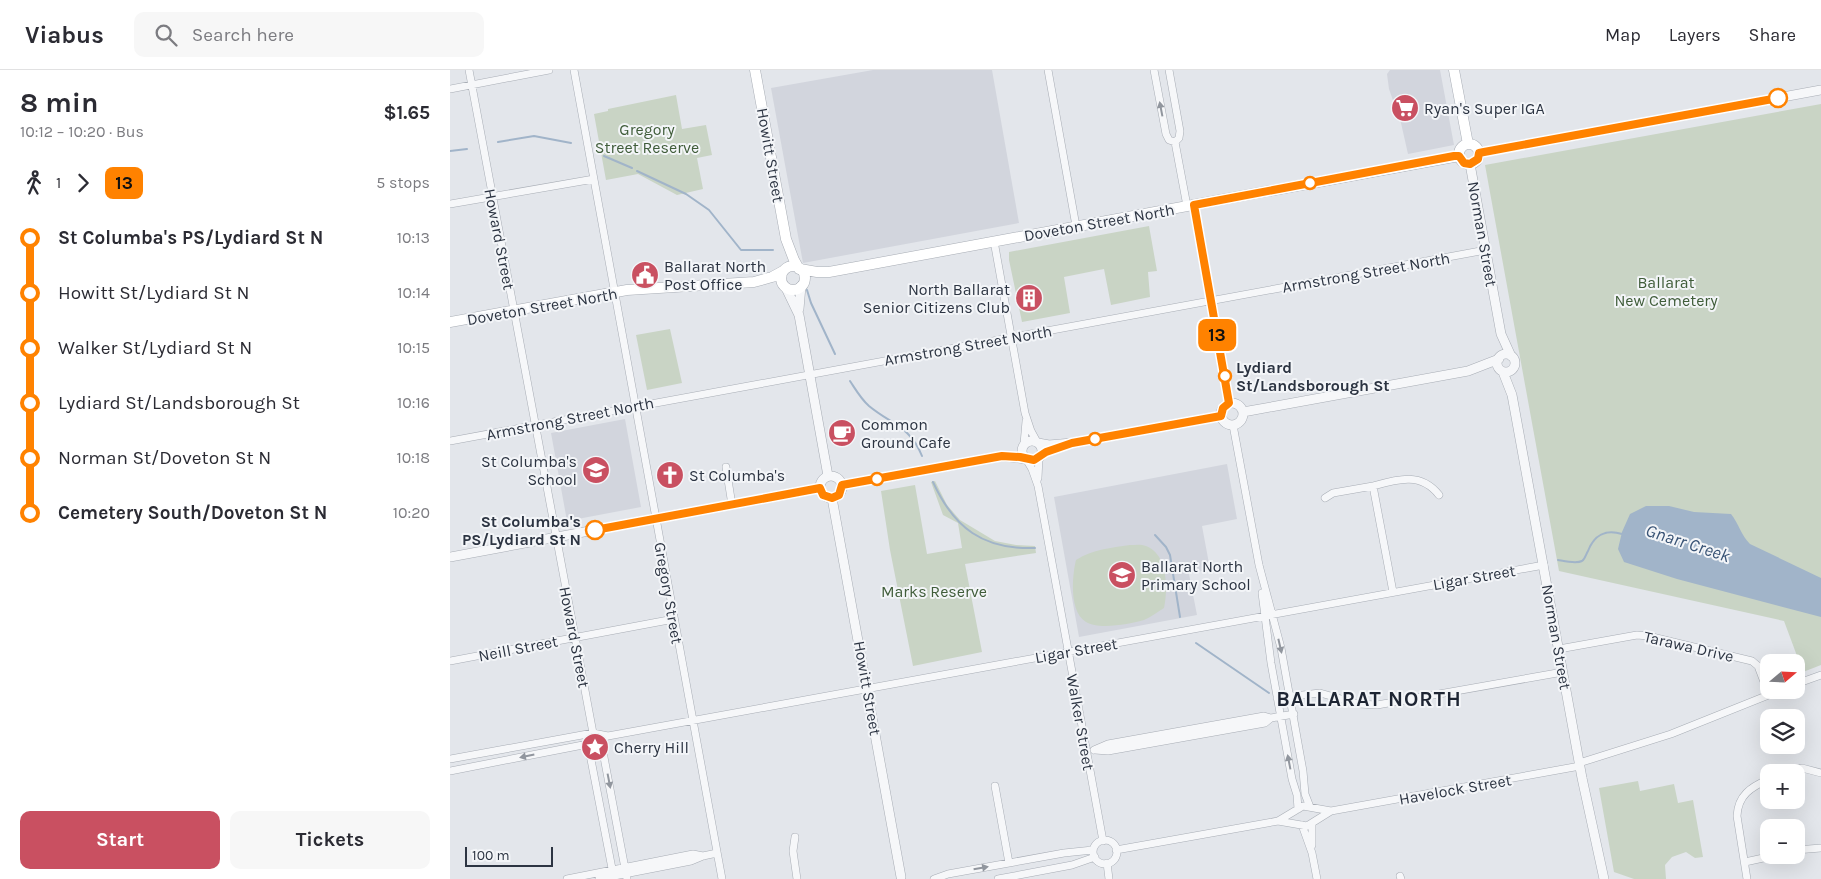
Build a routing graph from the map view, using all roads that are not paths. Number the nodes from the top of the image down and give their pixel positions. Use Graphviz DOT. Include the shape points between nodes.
graph roads {
  1 [pos="470,70"];
  2 [pos="549,70"];
  3 [pos="574,70"];
  4 [pos="755,70"];
  5 [pos="1048,70"];
  6 [pos="1154,70"];
  7 [pos="1169,70"];
  8 [pos="1454,70"];
  9 [pos="472,85"];
  10 [pos="450,89"];
  11 [pos="1821,90"];
  12 [pos="1175,142"];
  13 [pos="1468,144"];
  14 [pos="1479,153"];
  15 [pos="1459,156"];
  16 [pos="1470,164"];
  17 [pos="594,179"];
  18 [pos="492,196"];
  19 [pos="450,204"];
  20 [pos="1190,205"];
  21 [pos="1076,226"];
  22 [pos="786,239"];
  23 [pos="994,241"];
  24 [pos="1486,250"];
  25 [pos="800,269"];
  26 [pos="783,271"];
  27 [pos="828,272"];
  28 [pos="754,282"];
  29 [pos="801,286"];
  30 [pos="785,287"];
  31 [pos="615,292"];
  32 [pos="1211,301"];
  33 [pos="514,310"];
  34 [pos="799,315"];
  35 [pos="450,322"];
  36 [pos="1501,334"];
  37 [pos="1012,337"];
  38 [pos="1511,356"];
  39 [pos="1500,358"];
  40 [pos="1468,370"];
  41 [pos="1506,370"];
  42 [pos="810,374"];
  43 [pos="1229,403"];
  44 [pos="636,406"];
  45 [pos="1243,412"];
  46 [pos="1025,413"];
  47 [pos="1221,416"];
  48 [pos="535,425"];
  49 [pos="1233,425"];
  50 [pos="450,441"];
  51 [pos="1038,442"];
  52 [pos="1072,443"];
  53 [pos="1024,445"];
  54 [pos="1002,456"];
  55 [pos="1040,457"];
  56 [pos="1026,459"];
  57 [pos="726,468"];
  58 [pos="828,476"];
  59 [pos="842,485"];
  60 [pos="1038,486"];
  61 [pos="1373,486"];
  62 [pos="820,488"];
  63 [pos="1440,495"];
  64 [pos="832,498"];
  65 [pos="1325,498"];
  66 [pos="732,505"];
  67 [pos="656,519"];
  68 [pos="557,538"];
  69 [pos="450,557"];
  70 [pos="1544,565"];
  71 [pos="1393,592"];
  72 [pos="1269,615"];
  73 [pos="674,619"];
  74 [pos="576,637"];
  75 [pos="1559,648"];
  76 [pos="1068,652"];
  77 [pos="450,661"];
  78 [pos="1563,672"];
  79 [pos="1760,672"];
  80 [pos="1821,675"];
  81 [pos="1805,681"];
  82 [pos="868,688"];
  83 [pos="1290,696"];
  84 [pos="1277,698"];
  85 [pos="1760,698"];
  86 [pos="1294,714"];
  87 [pos="1280,716"];
  88 [pos="693,720"];
  89 [pos="595,735"];
  90 [pos="557,739"];
  91 [pos="588,744"];
  92 [pos="559,749"];
  93 [pos="1086,752"];
  94 [pos="469,756"];
  95 [pos="450,759"];
  96 [pos="1579,764"];
  97 [pos="471,767"];
  98 [pos="1805,769"];
  99 [pos="450,771"];
  100 [pos="1821,773"];
  101 [pos="1760,784"];
  102 [pos="995,786"];
  103 [pos="1311,807"];
  104 [pos="1297,810"];
  105 [pos="1331,811"];
  106 [pos="1278,821"];
  107 [pos="1313,822"];
  108 [pos="1301,824"];
  109 [pos="796,837"];
  110 [pos="1103,841"];
  111 [pos="1821,848"];
  112 [pos="1805,849"];
  113 [pos="1116,850"];
  114 [pos="717,853"];
  115 [pos="1312,853"];
  116 [pos="1094,854"];
  117 [pos="1760,859"];
  118 [pos="1744,862"];
  119 [pos="1009,863"];
  120 [pos="1107,863"];
  121 [pos="626,874"];
  122 [pos="613,875"];
  123 [pos="903,878"];
  124 [pos="567,879"];
  125 [pos="599,879"];
  126 [pos="722,879"];
  127 [pos="797,879"];
  128 [pos="934,879"];
  129 [pos="998,879"];
  130 [pos="1109,879"];
  131 [pos="1317,879"];
  132 [pos="1604,879"];
  133 [pos="1747,879"];
  1 -- 9 [label="street, Howard Street"];
  2 -- 9 [label="street"];
  3 -- 17 [label="street, Gregory Street"];
  4 -- 22 [label="main road, Howitt Street"];
  5 -- 21 [label="street"];
  12 -- 6 [label="street, one-way" via="1170,141 1166,134"];
  7 -- 12 [label="street" via="1180,131 1180,138"];
  8 -- 13 [label="main road"];
  9 -- 10 [label="street"];
  9 -- 18 [label="street, Howard Street"];
  11 -- 14 [label="street"];
  12 -- 20 [label="street"];
  13 -- 14 [label="main road" via="1476,147"];
  13 -- 15 [label="main road" via="1462,146"];
  14 -- 16 [label="main road" via="1478,159"];
  15 -- 16 [label="main road" via="1464,163"];
  15 -- 20 [label="main road, Doveton Street North"];
  16 -- 24 [label="street, Norman Street"];
  17 -- 18 [label="street"];
  17 -- 31 [label="street, Gregory Street"];
  18 -- 19 [label="street"];
  18 -- 33 [label="street, Howard Street"];
  20 -- 21 [label="main road, Doveton Street North"];
  20 -- 32 [label="street"];
  21 -- 23 [label="main road, Doveton Street North"];
  22 -- 25 [label="main road, Howitt Street"];
  22 -- 26 [label="main road, Howitt Street"];
  23 -- 27 [label="main road, Doveton Street North"];
  23 -- 37 [label="street"];
  24 -- 32 [label="street, Armstrong Street North"];
  24 -- 36 [label="street, Norman Street"];
  25 -- 26 [label="main road" via="791,266"];
  25 -- 27 [label="main road, Doveton Street North"];
  25 -- 29 [label="main road" via="804,276"];
  26 -- 28 [label="main road, Doveton Street North"];
  26 -- 30 [label="main road" via="781,279"];
  27 -- 29 [label="main road, Doveton Street North"];
  28 -- 30 [label="main road, Doveton Street North"];
  28 -- 31 [label="main road, Doveton Street North"];
  29 -- 30 [label="main road" via="794,290"];
  29 -- 34 [label="street"];
  30 -- 34 [label="street"];
  31 -- 33 [label="main road, Doveton Street North"];
  31 -- 44 [label="street, Gregory Street"];
  32 -- 37 [label="street, Armstrong Street North"];
  32 -- 43 [label="street"];
  33 -- 35 [label="main road, Doveton Street North"];
  33 -- 48 [label="street, Howard Street"];
  34 -- 42 [label="street"];
  36 -- 38 [label="street, Norman Street"];
  36 -- 39 [label="street, Norman Street"];
  37 -- 42 [label="street, Armstrong Street North"];
  37 -- 46 [label="street"];
  38 -- 39 [label="street" via="1506,354"];
  38 -- 41 [label="street" via="1515,362"];
  39 -- 40 [label="street"];
  39 -- 41 [label="street" via="1498,365"];
  40 -- 41 [label="street"];
  40 -- 45 [label="street"];
  41 -- 70 [label="street, Norman Street"];
  42 -- 44 [label="street, Armstrong Street North"];
  42 -- 58 [label="street"];
  43 -- 45 [label="street" via="1237,404"];
  43 -- 47 [label="street"];
  44 -- 48 [label="street, Armstrong Street North"];
  44 -- 67 [label="street, Gregory Street"];
  45 -- 49 [label="street" via="1241,420"];
  46 -- 51 [label="street"];
  46 -- 53 [label="street"];
  47 -- 49 [label="street" via="1226,423"];
  47 -- 52 [label="street"];
  48 -- 50 [label="street, Armstrong Street North"];
  48 -- 68 [label="street, Howard Street"];
  49 -- 72 [label="street"];
  51 -- 52 [label="street"];
  51 -- 53 [label="street" via="1030,441"];
  51 -- 55 [label="street" via="1042,449"];
  52 -- 55 [label="street"];
  53 -- 54 [label="street"];
  53 -- 56 [label="street" via="1022,452"];
  54 -- 56 [label="street"];
  54 -- 59 [label="street"];
  55 -- 56 [label="street" via="1033,461"];
  55 -- 60 [label="street, Walker Street"];
  56 -- 60 [label="street, Walker Street"];
  57 -- 66 [label="street"];
  58 -- 59 [label="street" via="836,477"];
  58 -- 62 [label="street" via="821,480"];
  59 -- 64 [label="street" via="839,495"];
  60 -- 76 [label="street, Walker Street"];
  61 -- 63 [label="street" via="1416,480 1427,483"];
  61 -- 65 [label="street" via="1333,493"];
  61 -- 71 [label="street"];
  62 -- 64 [label="street" via="823,495"];
  62 -- 66 [label="street"];
  64 -- 82 [label="street, Howitt Street"];
  66 -- 67 [label="street"];
  67 -- 68 [label="street"];
  67 -- 73 [label="street, Gregory Street"];
  68 -- 69 [label="street"];
  68 -- 74 [label="street, Howard Street"];
  70 -- 71 [label="street, Ligar Street"];
  70 -- 75 [label="street, Norman Street"];
  71 -- 72 [label="street, Ligar Street"];
  72 -- 76 [label="street, Ligar Street"];
  72 -- 83 [label="street, one-way" via="1281,648"];
  72 -- 84 [label="street"];
  73 -- 74 [label="street, Neill Street"];
  73 -- 88 [label="street, Gregory Street"];
  74 -- 77 [label="street, Neill Street"];
  74 -- 89 [label="street, Howard Street"];
  75 -- 78 [label="street, Norman Street"];
  75 -- 79 [label="street, Tarawa Drive" via="1637,634 1752,661"];
  76 -- 82 [label="street, Ligar Street"];
  76 -- 93 [label="street, Walker Street"];
  78 -- 83 [label="street" via="1377,705 1359,704 1320,693"];
  78 -- 96 [label="street, Norman Street"];
  80 -- 81 [label="street"];
  82 -- 88 [label="street, Ligar Street"];
  82 -- 123 [label="street, Howitt Street"];
  83 -- 84 [label="street"];
  83 -- 86 [label="street"];
  84 -- 87 [label="street"];
  85 -- 96 [label="street, Havelock Street" via="1671,734"];
  86 -- 87 [label="street"];
  86 -- 103 [label="street" via="1305,794"];
  87 -- 93 [label="street" via="1265,722 1108,751"];
  104 -- 87 [label="street, one-way" via="1297,794"];
  88 -- 89 [label="street, Ligar Street" via="608,736"];
  88 -- 114 [label="street, Gregory Street"];
  89 -- 90 [label="street, Ligar Street"];
  89 -- 91 [label="street"];
  89 -- 91 [label="street, Howard Street"];
  89 -- 121 [label="street, Howard Street, one-way"];
  90 -- 92 [label="street"];
  90 -- 94 [label="street, Ligar Street"];
  91 -- 92 [label="street"];
  91 -- 122 [label="street, Howard Street"];
  92 -- 97 [label="street, one-way"];
  93 -- 110 [label="street, Walker Street"];
  94 -- 95 [label="street, Ligar Street"];
  94 -- 97 [label="street"];
  96 -- 105 [label="street, Havelock Street"];
  96 -- 132 [label="street, Norman Street"];
  97 -- 99 [label="street"];
  98 -- 100 [label="street"];
  101 -- 118 [label="street" via="1743,796 1738,806"];
  102 -- 119 [label="street"];
  103 -- 104 [label="street" via="1303,806"];
  103 -- 105 [label="street, Havelock Street"];
  103 -- 107 [label="street" via="1316,816"];
  104 -- 106 [label="street"];
  104 -- 108 [label="street" via="1296,819"];
  105 -- 107 [label="street, Havelock Street"];
  106 -- 108 [label="street"];
  106 -- 113 [label="street"];
  107 -- 108 [label="street" via="1307,826"];
  107 -- 115 [label="street"];
  108 -- 115 [label="street"];
  109 -- 127 [label="street" via="793,853"];
  110 -- 113 [label="street" via="1110,842"];
  110 -- 116 [label="street" via="1097,844"];
  111 -- 112 [label="street"];
  113 -- 120 [label="street" via="1115,857"];
  114 -- 121 [label="street" via="693,854"];
  114 -- 126 [label="street, Gregory Street"];
  115 -- 131 [label="street"];
  116 -- 119 [label="street" via="1064,852"];
  116 -- 120 [label="street" via="1100,862"];
  116 -- 129 [label="street" via="1065,867"];
  117 -- 118 [label="street"];
  118 -- 133 [label="street"];
  128 -- 119 [label="street, one-way"];
  120 -- 130 [label="street"];
  121 -- 122 [label="street"];
  122 -- 124 [label="street"];
  122 -- 125 [label="street"];
}
